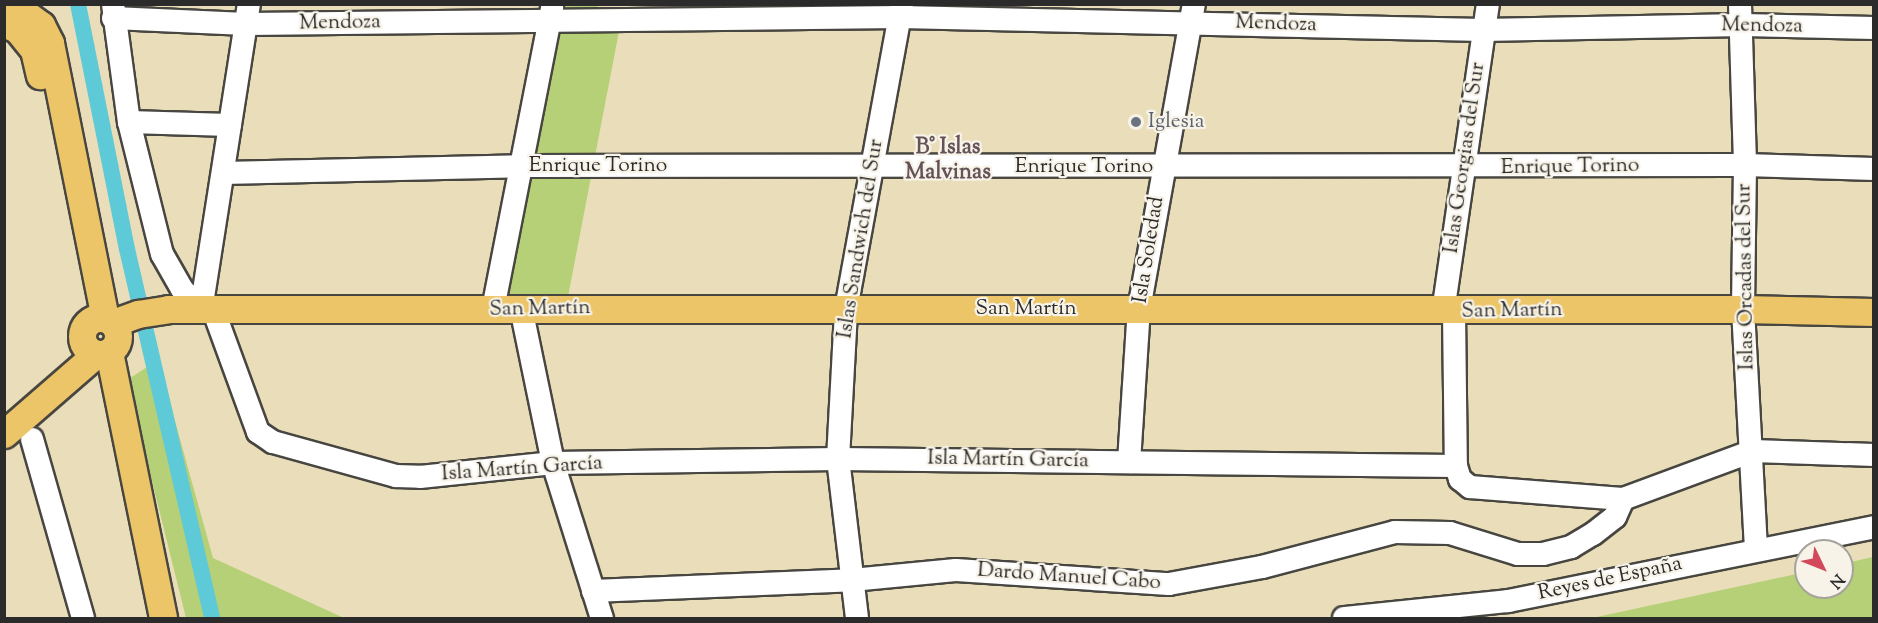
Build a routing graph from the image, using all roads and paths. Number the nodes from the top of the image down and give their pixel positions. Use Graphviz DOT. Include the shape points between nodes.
graph roads {
  1 [pos="1488,4"];
  2 [pos="113,11"];
  3 [pos="901,11"];
  4 [pos="19,12"];
  5 [pos="551,12"];
  6 [pos="597,12"];
  7 [pos="1192,13"];
  8 [pos="247,14"];
  9 [pos="1742,15"];
  10 [pos="1874,28"];
  11 [pos="1483,30"];
  12 [pos="129,122"];
  13 [pos="230,125"];
  14 [pos="1745,165"];
  15 [pos="520,166"];
  16 [pos="1162,167"];
  17 [pos="872,168"];
  18 [pos="1465,168"];
  19 [pos="1874,169"];
  20 [pos="223,173"];
  21 [pos="521,308"];
  22 [pos="493,309"];
  23 [pos="846,309"];
  24 [pos="1139,309"];
  25 [pos="1743,309"];
  26 [pos="198,310"];
  27 [pos="1449,312"];
  28 [pos="1874,312"];
  29 [pos="107,336"];
  30 [pos="4,434"];
  31 [pos="32,439"];
  32 [pos="1753,451"];
  33 [pos="1874,455"];
  34 [pos="838,459"];
  35 [pos="1130,462"];
  36 [pos="553,464"];
  37 [pos="1456,466"];
  38 [pos="1623,500"];
  39 [pos="1874,527"];
  40 [pos="1756,549"];
  41 [pos="852,580"];
  42 [pos="593,591"];
  43 [pos="83,618"];
  44 [pos="154,618"];
  45 [pos="164,618"];
  46 [pos="602,618"];
  47 [pos="857,618"];
  48 [pos="1344,618"];
  1 -- 11 [label="street, Islas Georgias del Sur"];
  2 -- 8 [label="street, Mendoza"];
  2 -- 12 [label="street"];
  3 -- 6 [label="street, Mendoza"];
  3 -- 7 [label="street, Mendoza"];
  3 -- 17 [label="street, Islas Sandwich del Sur"];
  4 -- 29 [label="main road" via="41,25 42,46"];
  5 -- 6 [label="street, Mendoza"];
  5 -- 8 [label="street, Mendoza"];
  5 -- 15 [label="street"];
  7 -- 11 [label="street, Mendoza"];
  7 -- 16 [label="street, Isla Soledad"];
  8 -- 13 [label="street"];
  9 -- 10 [label="street, Mendoza"];
  9 -- 11 [label="street, Mendoza"];
  9 -- 14 [label="street, Islas Orcadas del Sur"];
  11 -- 18 [label="street, Islas Georgias del Sur"];
  12 -- 13 [label="street"];
  12 -- 26 [label="street" via="162,254"];
  13 -- 20 [label="street"];
  14 -- 18 [label="street, Enrique Torino"];
  14 -- 19 [label="street, Enrique Torino"];
  14 -- 25 [label="street, Islas Orcadas del Sur"];
  15 -- 17 [label="street, Enrique Torino"];
  15 -- 20 [label="street, Enrique Torino"];
  15 -- 22 [label="street"];
  16 -- 17 [label="street, Enrique Torino"];
  16 -- 18 [label="street, Enrique Torino"];
  16 -- 24 [label="street, Isla Soledad"];
  17 -- 23 [label="street, Islas Sandwich del Sur"];
  18 -- 27 [label="street, Islas Georgias del Sur"];
  20 -- 26 [label="street"];
  21 -- 22 [label="main road, San Martín"];
  21 -- 23 [label="main road, San Martín"];
  21 -- 36 [label="street"];
  22 -- 26 [label="main road, San Martín"];
  23 -- 24 [label="main road, San Martín"];
  23 -- 34 [label="street, Islas Sandwich del Sur"];
  24 -- 27 [label="main road, San Martín"];
  24 -- 35 [label="street, Isla Soledad"];
  25 -- 27 [label="main road, San Martín"];
  25 -- 28 [label="main road, San Martín"];
  25 -- 32 [label="street, Islas Orcadas del Sur"];
  26 -- 29 [label="main road, San Martín"];
  26 -- 36 [label="street, Isla Martín García" via="258,432 273,442 396,476"];
  27 -- 37 [label="street, Islas Georgias del Sur"];
  29 -- 30 [label="main road" via="63,368 60,383"];
  29 -- 44 [label="main road"];
  29 -- 45 [label="main road"];
  31 -- 43 [label="street"];
  32 -- 33 [label="street"];
  32 -- 38 [label="street"];
  32 -- 40 [label="street, Islas Orcadas del Sur"];
  34 -- 35 [label="street, Isla Martín García"];
  34 -- 36 [label="street, Isla Martín García"];
  34 -- 41 [label="street, Islas Sandwich del Sur"];
  35 -- 37 [label="street, Isla Martín García"];
  36 -- 42 [label="street"];
  37 -- 38 [label="street" via="1460,479 1470,487"];
  38 -- 41 [label="street, Dardo Manuel Cabo" via="1615,517 1593,534 1571,547 1543,554 1518,554 1450,533 1395,532 1262,567 1169,584 967,570"];
  39 -- 40 [label="street, Reyes de España"];
  40 -- 48 [label="street, Reyes de España" via="1508,600"];
  41 -- 42 [label="street, Dardo Manuel Cabo"];
  41 -- 47 [label="street, Islas Sandwich del Sur"];
  42 -- 46 [label="street"];
}
